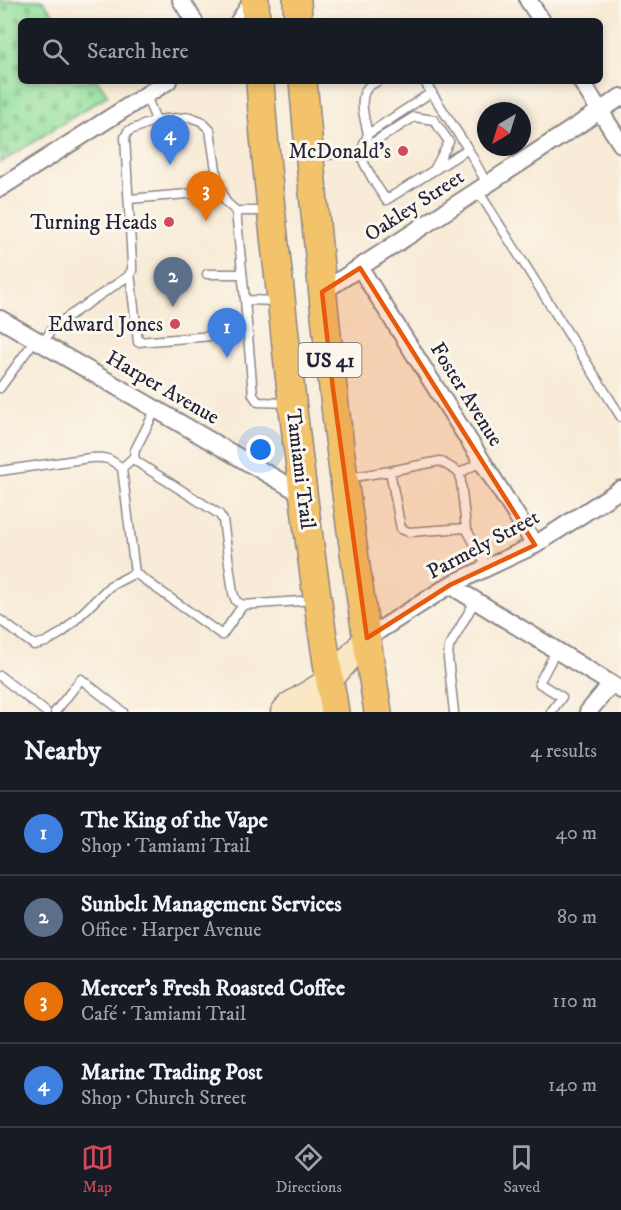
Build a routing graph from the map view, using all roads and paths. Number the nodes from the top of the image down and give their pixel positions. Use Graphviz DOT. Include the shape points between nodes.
graph roads {
  1 [pos="181,0"];
  2 [pos="254,0"];
  3 [pos="528,0"];
  4 [pos="192,18"];
  5 [pos="241,18"];
  6 [pos="256,18"];
  7 [pos="540,18"];
  8 [pos="164,84"];
  9 [pos="303,84"];
  10 [pos="373,84"];
  11 [pos="426,84"];
  12 [pos="582,84"];
  13 [pos="432,92"];
  14 [pos="261,93"];
  15 [pos="146,96"];
  16 [pos="621,97"];
  17 [pos="600,111"];
  18 [pos="156,120"];
  19 [pos="368,134"];
  20 [pos="621,144"];
  21 [pos="468,149"];
  22 [pos="361,152"];
  23 [pos="309,156"];
  24 [pos="435,169"];
  25 [pos="483,187"];
  26 [pos="0,188"];
  27 [pos="222,191"];
  28 [pos="129,199"];
  29 [pos="236,211"];
  30 [pos="271,211"];
  31 [pos="360,268"];
  32 [pos="130,273"];
  33 [pos="207,274"];
  34 [pos="242,274"];
  35 [pos="322,292"];
  36 [pos="244,300"];
  37 [pos="281,302"];
  38 [pos="0,319"];
  39 [pos="212,336"];
  40 [pos="39,342"];
  41 [pos="0,388"];
  42 [pos="292,403"];
  43 [pos="156,409"];
  44 [pos="621,417"];
  45 [pos="134,457"];
  46 [pos="482,461"];
  47 [pos="122,468"];
  48 [pos="0,471"];
  49 [pos="390,471"];
  50 [pos="460,473"];
  51 [pos="344,479"];
  52 [pos="621,489"];
  53 [pos="304,495"];
  54 [pos="466,528"];
  55 [pos="535,544"];
  56 [pos="487,567"];
  57 [pos="135,573"];
  58 [pos="450,585"];
  59 [pos="319,600"];
  60 [pos="476,601"];
  61 [pos="243,605"];
  62 [pos="0,620"];
  63 [pos="367,638"];
  64 [pos="556,651"];
  65 [pos="0,676"];
  66 [pos="330,680"];
  67 [pos="616,687"];
  68 [pos="454,710"];
  69 [pos="46,712"];
  70 [pos="55,712"];
  71 [pos="123,712"];
  72 [pos="283,712"];
  73 [pos="311,712"];
  74 [pos="335,712"];
  75 [pos="378,712"];
  76 [pos="463,712"];
  77 [pos="552,712"];
  78 [pos="588,712"];
  1 -- 4 [label="street"];
  2 -- 5 [label="street"];
  2 -- 6 [label="main road"];
  3 -- 7 [label="street"];
  8 -- 15 [label="street"];
  9 -- 23 [label="main road, Tamiami Trail / US 41"];
  10 -- 19 [label="lane" via="364,94"];
  11 -- 13 [label="lane"];
  12 -- 17 [label="street"];
  13 -- 19 [label="lane"];
  13 -- 21 [label="lane"];
  14 -- 30 [label="main road, Tamiami Trail / US 41"];
  15 -- 18 [label="lane"];
  15 -- 26 [label="street"];
  16 -- 17 [label="street, Oakley Street"];
  17 -- 20 [label="street"];
  17 -- 25 [label="street, Oakley Street"];
  18 -- 27 [label="lane" via="190,117 210,130"];
  18 -- 28 [label="lane" via="128,130 125,137"];
  19 -- 22 [label="lane"];
  21 -- 24 [label="lane"];
  21 -- 25 [label="lane"];
  22 -- 23 [label="lane"];
  22 -- 24 [label="lane" via="386,200"];
  22 -- 24 [label="lane" via="414,117 434,120 449,142"];
  23 -- 35 [label="main road, Tamiami Trail / US 41"];
  25 -- 31 [label="street, Oakley Street"];
  25 -- 44 [label="lane"];
  27 -- 28 [label="lane"];
  27 -- 29 [label="lane" via="226,202"];
  28 -- 32 [label="lane"];
  29 -- 30 [label="lane"];
  29 -- 34 [label="lane"];
  30 -- 37 [label="main road, Tamiami Trail / US 41"];
  31 -- 35 [label="street, Oakley Street"];
  31 -- 46 [label="street, Foster Avenue"];
  32 -- 39 [label="lane" via="138,342"];
  32 -- 40 [label="lane" via="57,324"];
  33 -- 34 [label="lane"];
  34 -- 36 [label="lane"];
  35 -- 51 [label="main road, Tamiami Trail / US 41"];
  36 -- 37 [label="lane"];
  36 -- 42 [label="lane" via="253,395 258,402"];
  37 -- 42 [label="main road, Tamiami Trail / US 41"];
  38 -- 40 [label="street, Harper Avenue"];
  40 -- 41 [label="lane"];
  40 -- 43 [label="street, Harper Avenue"];
  42 -- 53 [label="main road, Tamiami Trail / US 41"];
  43 -- 45 [label="lane"];
  43 -- 53 [label="street, Harper Avenue"];
  45 -- 47 [label="lane"];
  45 -- 61 [label="lane" via="219,514 233,593"];
  46 -- 50 [label="lane"];
  46 -- 55 [label="street, Foster Avenue"];
  47 -- 48 [label="lane" via="104,457"];
  47 -- 57 [label="lane"];
  49 -- 50 [label="lane" via="440,461"];
  49 -- 51 [label="lane"];
  49 -- 54 [label="lane" via="401,529 409,532"];
  50 -- 54 [label="lane"];
  51 -- 63 [label="main road, Tamiami Trail / US 41"];
  52 -- 55 [label="street, Parmely Street"];
  53 -- 59 [label="main road, Tamiami Trail / US 41"];
  54 -- 56 [label="lane"];
  55 -- 56 [label="street, Parmely Street"];
  56 -- 58 [label="street, Parmely Street"];
  57 -- 61 [label="lane" via="222,635"];
  57 -- 62 [label="lane" via="110,586 63,632 46,642 34,645"];
  58 -- 60 [label="street"];
  58 -- 63 [label="street, Parmely Street"];
  59 -- 61 [label="lane"];
  59 -- 66 [label="main road, Tamiami Trail / US 41"];
  60 -- 64 [label="street"];
  60 -- 68 [label="lane" via="448,647"];
  63 -- 66 [label="main road"];
  63 -- 75 [label="main road, Tamiami Trail / US 41"];
  64 -- 67 [label="street"];
  64 -- 77 [label="lane" via="539,682 562,697"];
  65 -- 69 [label="lane"];
  66 -- 72 [label="main road"];
  66 -- 73 [label="main road"];
  66 -- 74 [label="main road, Tamiami Trail / US 41"];
  67 -- 78 [label="street"];
  68 -- 76 [label="lane"];
  70 -- 71 [label="lane" via="81,679"];
}
